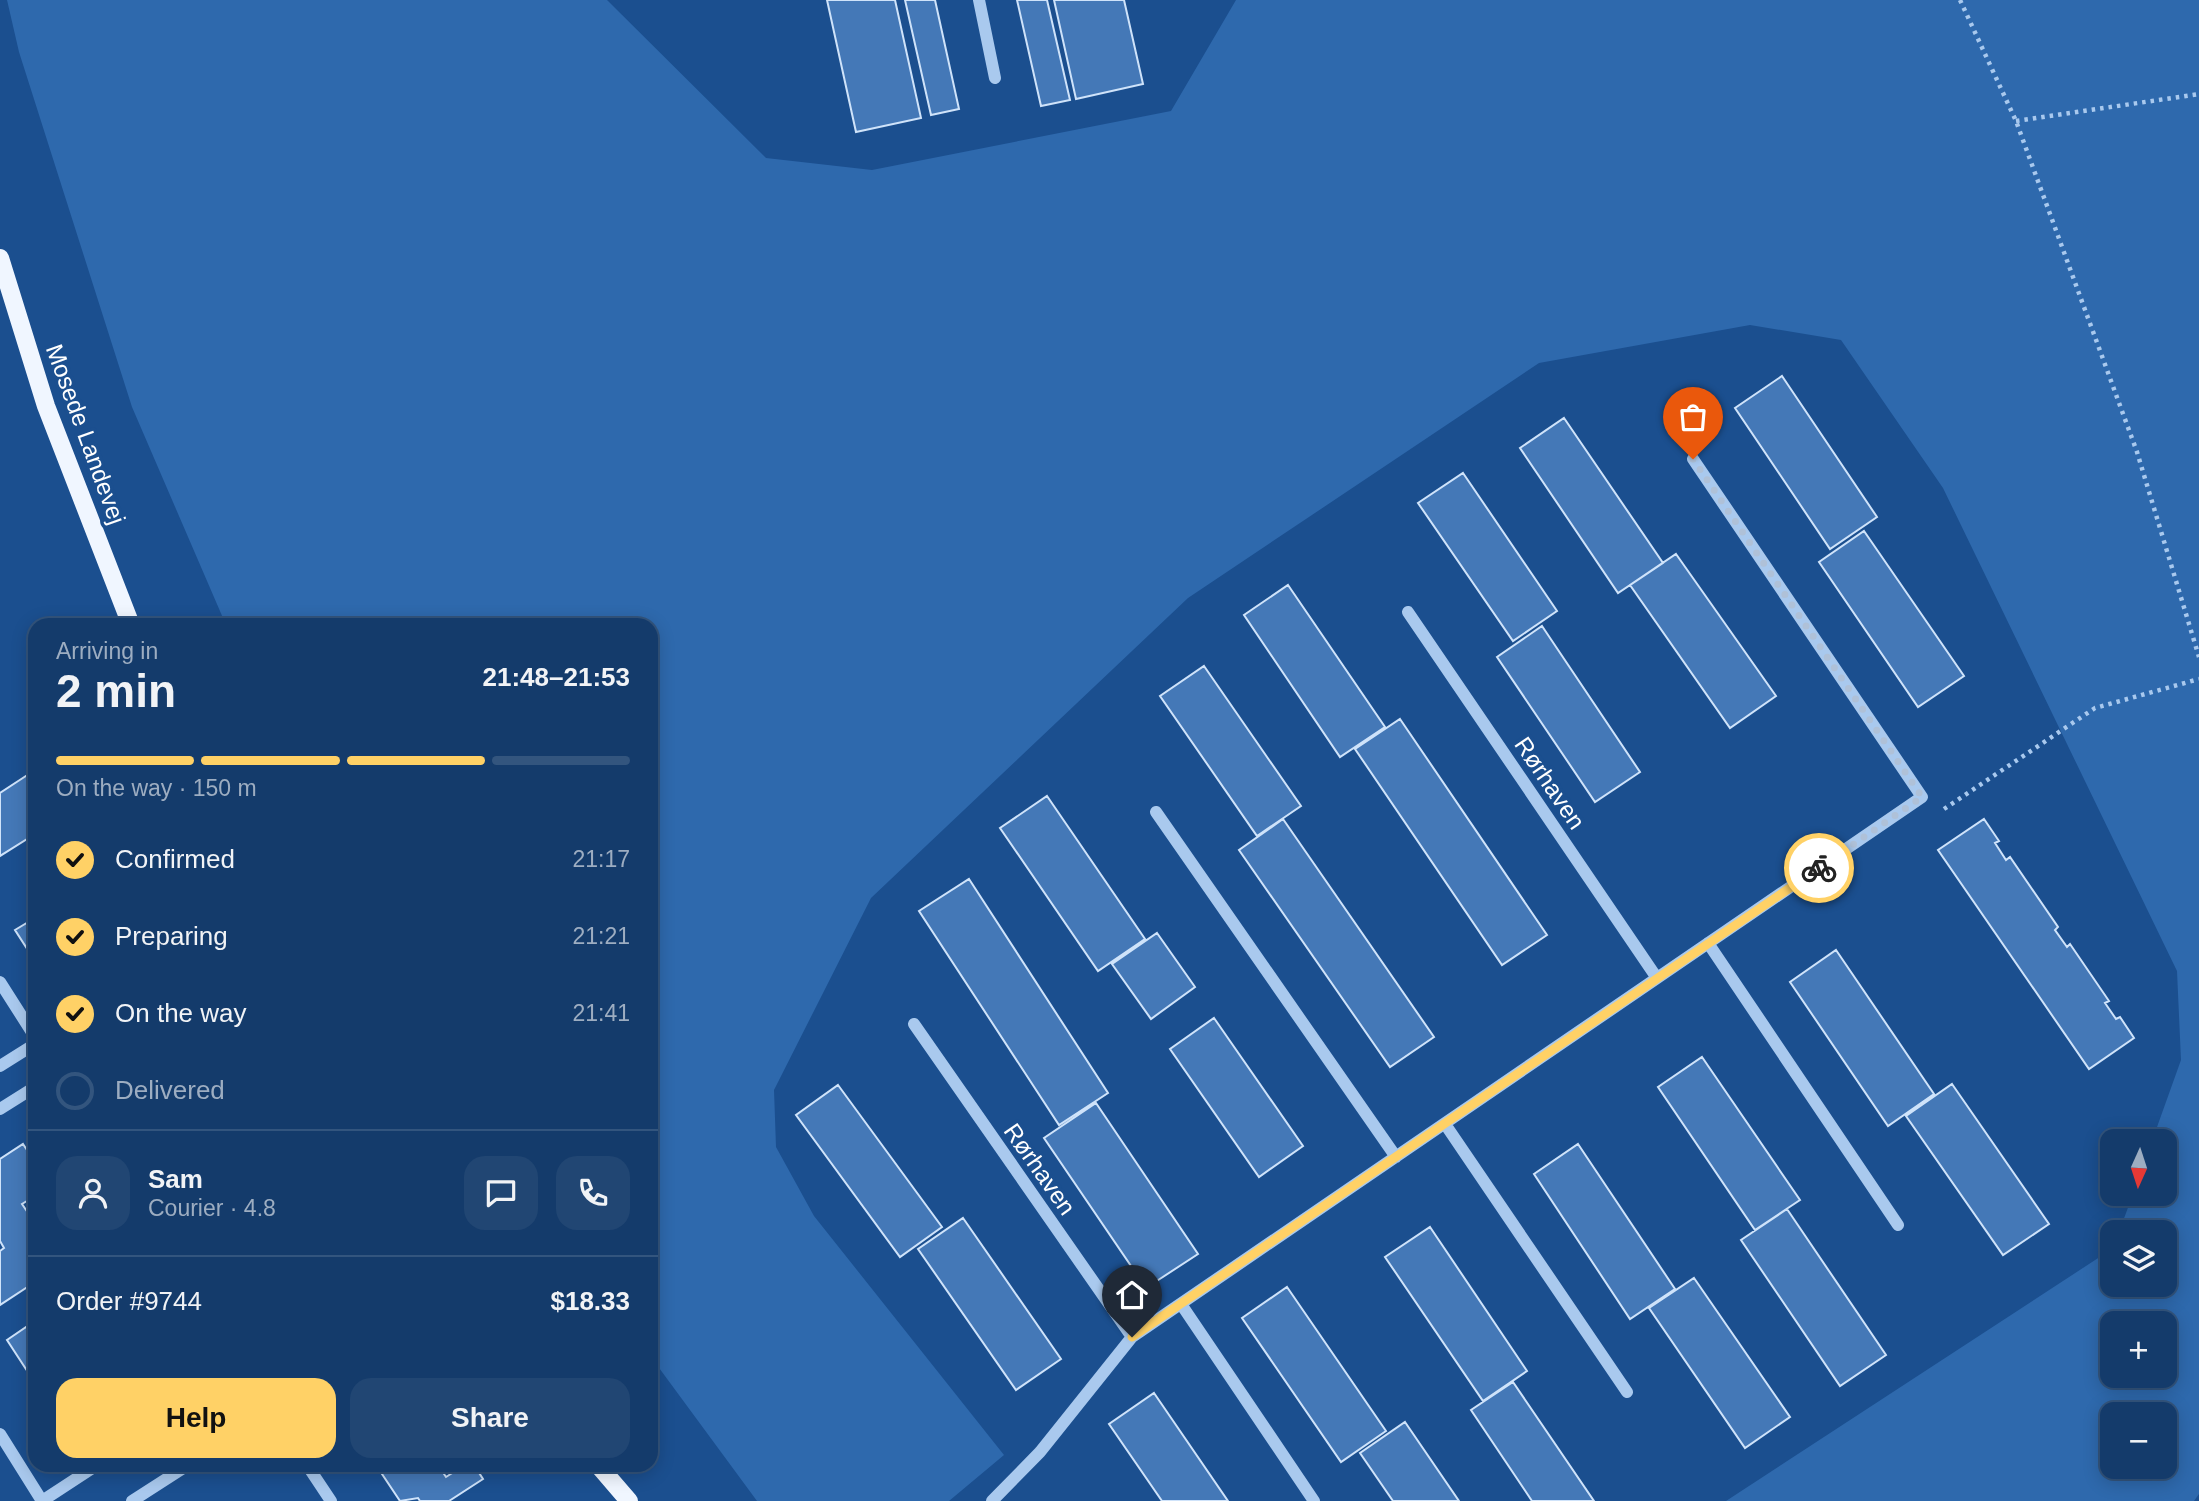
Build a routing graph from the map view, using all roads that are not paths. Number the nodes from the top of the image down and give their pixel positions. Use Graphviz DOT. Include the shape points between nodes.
graph roads {
  1 [pos="979,0"];
  2 [pos="995,78"];
  3 [pos="0,258"];
  4 [pos="1693,459"];
  5 [pos="1408,612"];
  6 [pos="128,618"];
  7 [pos="1156,812"];
  8 [pos="1708,943"];
  9 [pos="1657,978"];
  10 [pos="0,982"];
  11 [pos="914,1024"];
  12 [pos="28,1026"];
  13 [pos="28,1048"];
  14 [pos="0,1066"];
  15 [pos="28,1091"];
  16 [pos="0,1109"];
  17 [pos="1445,1124"];
  18 [pos="1396,1157"];
  19 [pos="1898,1225"];
  20 [pos="1181,1304"];
  21 [pos="1132,1337"];
  22 [pos="1627,1392"];
  23 [pos="0,1434"];
  24 [pos="86,1472"];
  25 [pos="177,1472"];
  26 [pos="312,1472"];
  27 [pos="604,1472"];
  28 [pos="42,1501"];
  29 [pos="132,1501"];
  30 [pos="331,1501"];
  31 [pos="629,1501"];
  32 [pos="992,1501"];
  33 [pos="1314,1501"];
  1 -- 2 [label="street"];
  3 -- 6 [label="main road, Mosede Landevej" via="46,406"];
  4 -- 8 [label="street" via="1922,797"];
  5 -- 9 [label="street, Rørhaven"];
  7 -- 18 [label="street"];
  8 -- 9 [label="street"];
  8 -- 19 [label="street"];
  9 -- 17 [label="street"];
  10 -- 12 [label="street"];
  11 -- 21 [label="street, Rørhaven"];
  13 -- 14 [label="street"];
  15 -- 16 [label="street"];
  17 -- 18 [label="street"];
  17 -- 22 [label="street"];
  18 -- 20 [label="street"];
  20 -- 21 [label="street"];
  20 -- 33 [label="street"];
  21 -- 32 [label="street" via="1040,1452"];
  23 -- 28 [label="street"];
  24 -- 28 [label="street"];
  25 -- 29 [label="street"];
  26 -- 30 [label="street"];
  27 -- 31 [label="main road"];
}
